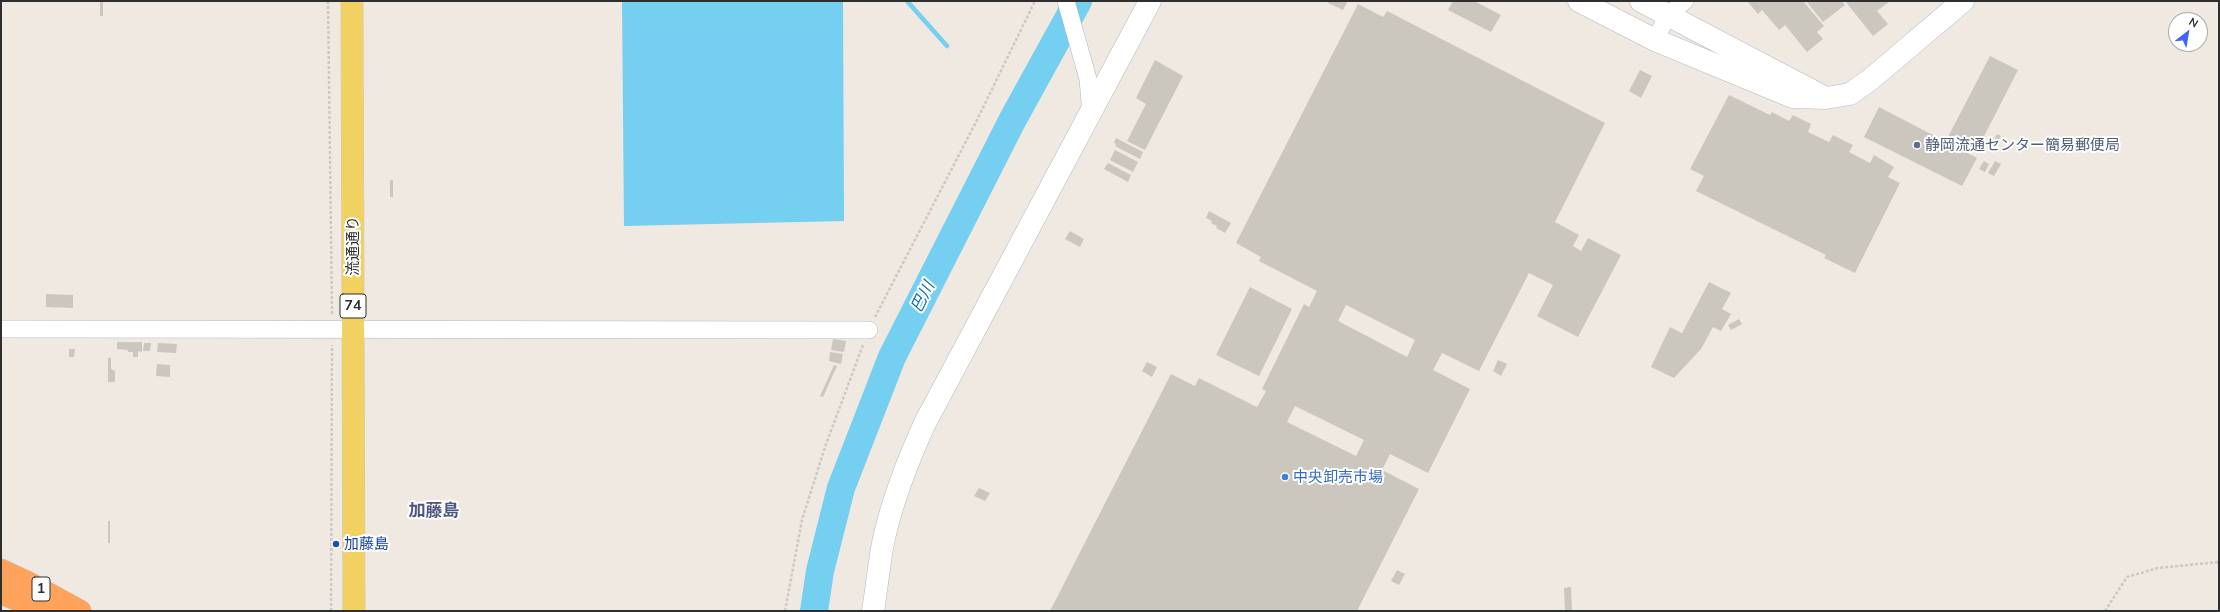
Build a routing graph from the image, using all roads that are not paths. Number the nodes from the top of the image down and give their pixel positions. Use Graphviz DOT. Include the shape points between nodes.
graph roads {
  1 [pos="352,1"];
  2 [pos="1066,1"];
  3 [pos="1150,1"];
  4 [pos="1579,1"];
  5 [pos="1641,1"];
  6 [pos="1685,1"];
  7 [pos="1963,1"];
  8 [pos="1668,15"];
  9 [pos="1655,40"];
  10 [pos="1826,98"];
  11 [pos="1091,113"];
  12 [pos="1,329"];
  13 [pos="343,329"];
  14 [pos="869,330"];
  15 [pos="1,570"];
  16 [pos="1,593"];
  17 [pos="1,602"];
  18 [pos="21,611"];
  19 [pos="43,611"];
  20 [pos="80,611"];
  21 [pos="354,611"];
  22 [pos="873,611"];
  1 -- 13 [label="main road, 流通通り / 74"];
  2 -- 11 [label="street" via="1088,79"];
  3 -- 11 [label="street"];
  4 -- 9 [label="street"];
  5 -- 8 [label="street"];
  6 -- 8 [label="street"];
  7 -- 10 [label="street" via="1850,94"];
  8 -- 9 [label="street"];
  8 -- 10 [label="street"];
  9 -- 10 [label="street" via="1793,97"];
  11 -- 22 [label="street" via="939,394 910,455 884,539"];
  12 -- 13 [label="street"];
  13 -- 14 [label="street"];
  13 -- 21 [label="main road, 流通通り / 74"];
  15 -- 20 [label="highway, 1"];
  16 -- 19 [label="highway, 1"];
  17 -- 18 [label="highway, 1"];
}
